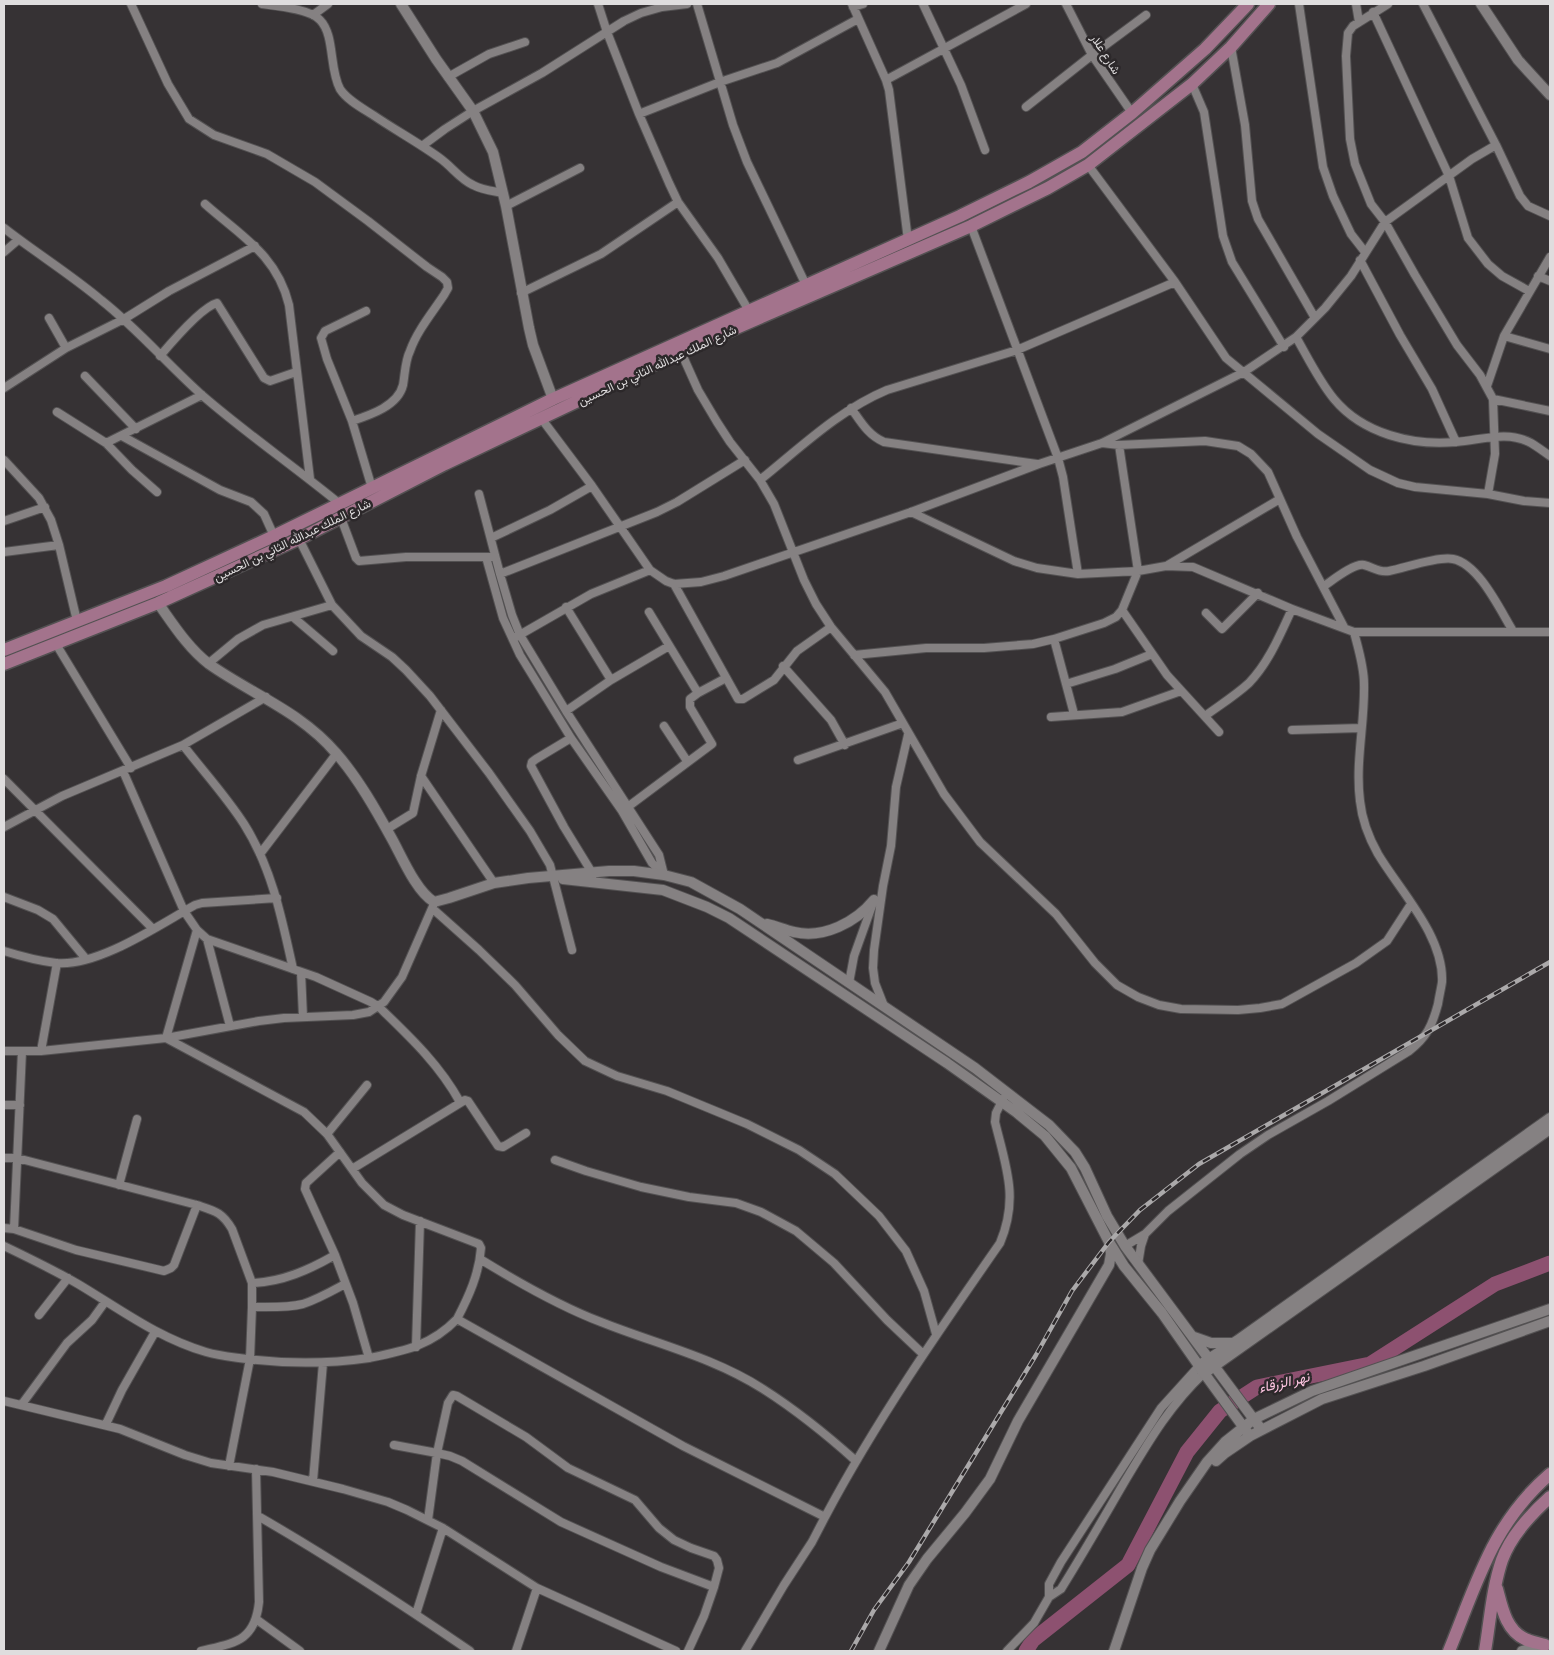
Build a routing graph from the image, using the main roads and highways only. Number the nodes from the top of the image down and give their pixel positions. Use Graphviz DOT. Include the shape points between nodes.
graph roads {
  1 [pos="1248,4"];
  2 [pos="1269,4"];
  3 [pos="888,255"];
  4 [pos="858,268"];
  5 [pos="4,650"];
  6 [pos="4,664"];
  7 [pos="1550,1474"];
  8 [pos="1550,1497"];
  9 [pos="1496,1585"];
  10 [pos="1547,1644"];
  11 [pos="1449,1651"];
  12 [pos="1485,1651"];
  1 -- 3 [label="main road, شارع الملك عبدالله الثاني بن الحسين" via="1205,49 1094,144 1004,195 908,240"];
  2 -- 3 [label="main road, شارع الملك عبدالله الثاني بن الحسين" via="1192,84 1088,165 971,226"];
  3 -- 4 [label="main road, شارع الملك عبدالله الثاني بن الحسين"];
  4 -- 5 [label="main road, شارع الملك عبدالله الثاني بن الحسين" via="806,285 553,399 166,586"];
  4 -- 6 [label="main road, شارع الملك عبدالله الثاني بن الحسين" via="446,464 300,539 158,603"];
  7 -- 11 [label="main road" via="1530,1492 1500,1532"];
  8 -- 9 [label="main road" via="1510,1542"];
  9 -- 10 [label="main road" via="1504,1613 1515,1632 1526,1640"];
  9 -- 12 [label="main road"];
}
